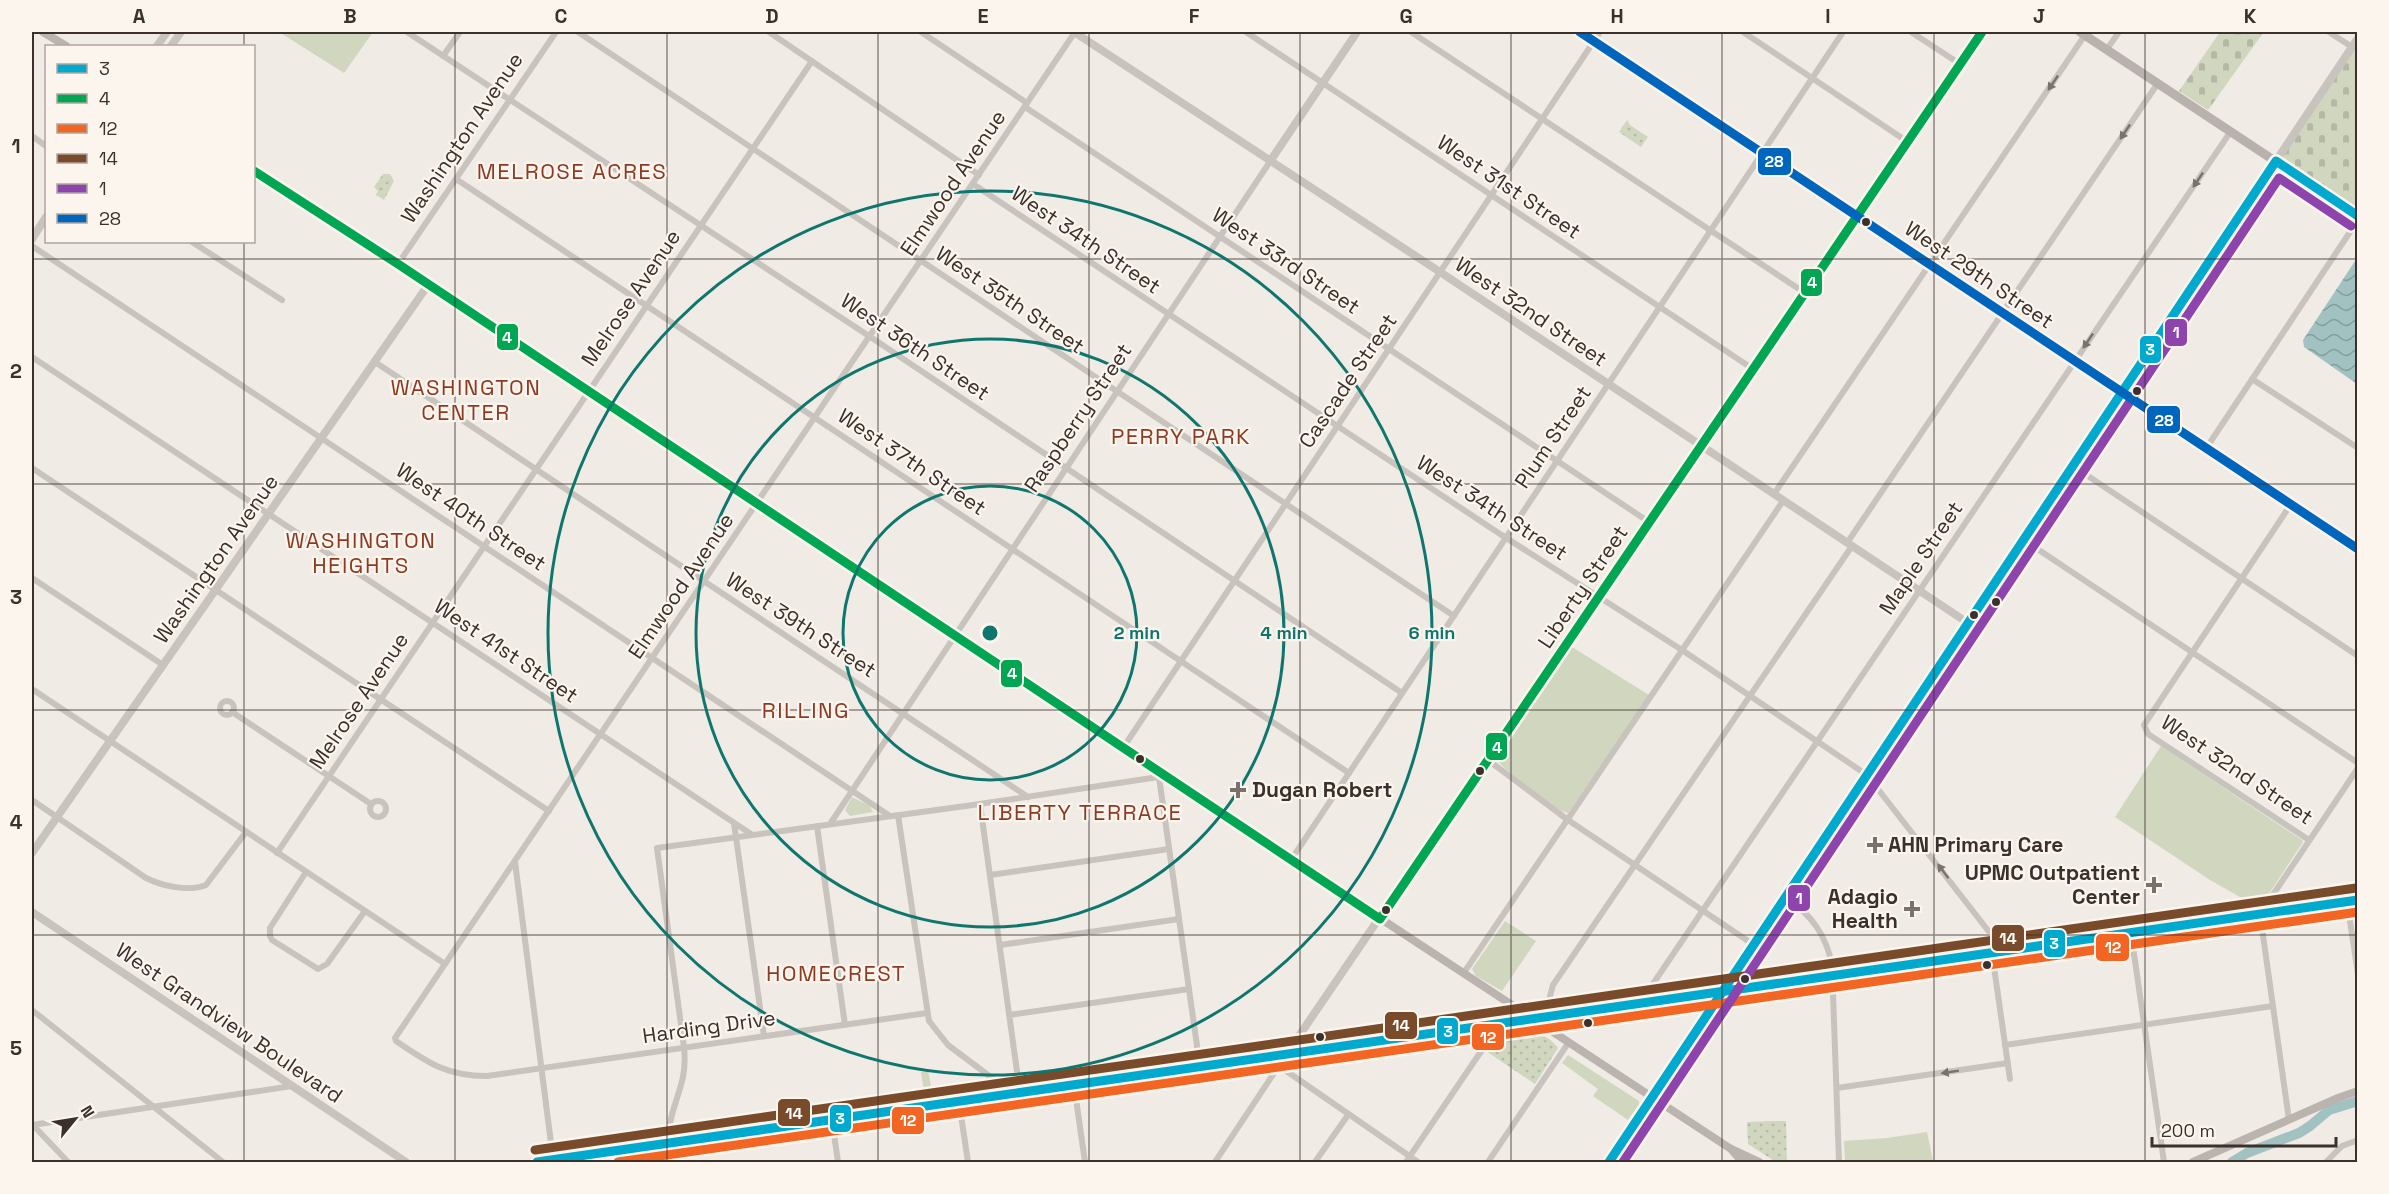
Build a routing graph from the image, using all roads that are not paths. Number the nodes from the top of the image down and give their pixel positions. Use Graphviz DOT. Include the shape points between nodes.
graph roads {
  1 [pos="43,32"];
  2 [pos="167,32"];
  3 [pos="181,32"];
  4 [pos="407,32"];
  5 [pos="460,32"];
  6 [pos="556,32"];
  7 [pos="578,32"];
  8 [pos="771,32"];
  9 [pos="921,32"];
  10 [pos="1074,32"];
  11 [pos="1246,32"];
  12 [pos="1357,32"];
  13 [pos="1411,32"];
  14 [pos="1580,32"];
  15 [pos="1600,32"];
  16 [pos="1743,32"];
  17 [pos="1843,32"];
  18 [pos="1911,32"];
  19 [pos="1982,32"];
  20 [pos="2119,32"];
  21 [pos="2329,32"];
  22 [pos="2083,33"];
  23 [pos="54,34"];
  24 [pos="2358,38"];
  25 [pos="1594,40"];
  26 [pos="65,45"];
  27 [pos="158,45"];
  28 [pos="172,45"];
  29 [pos="2352,47"];
  30 [pos="2107,49"];
  31 [pos="443,56"];
  32 [pos="812,61"];
  33 [pos="1960,64"];
  34 [pos="1812,78"];
  35 [pos="1323,83"];
  36 [pos="2158,83"];
  37 [pos="509,99"];
  38 [pos="1026,105"];
  39 [pos="1542,118"];
  40 [pos="2231,131"];
  41 [pos="32,136"];
  42 [pos="1908,141"];
  43 [pos="45,145"];
  44 [pos="753,149"];
  45 [pos="1762,153"];
  46 [pos="1271,160"];
  47 [pos="2276,161"];
  48 [pos="255,172"];
  49 [pos="979,175"];
  50 [pos="456,179"];
  51 [pos="973,183"];
  52 [pos="1492,195"];
  53 [pos="1857,216"];
  54 [pos="2358,218"];
  55 [pos="45,219"];
  56 [pos="700,225"];
  57 [pos="1711,230"];
  58 [pos="1220,238"];
  59 [pos="32,239"];
  60 [pos="194,243"];
  61 [pos="32,246"];
  62 [pos="921,260"];
  63 [pos="398,264"];
  64 [pos="1930,264"];
  65 [pos="1440,272"];
  66 [pos="428,285"];
  67 [pos="1805,293"];
  68 [pos="282,300"];
  69 [pos="646,306"];
  70 [pos="1659,307"];
  71 [pos="2003,312"];
  72 [pos="1168,314"];
  73 [pos="870,336"];
  74 [pos="1389,349"];
  75 [pos="32,357"];
  76 [pos="2075,360"];
  77 [pos="375,362"];
  78 [pos="1753,369"];
  79 [pos="2252,379"];
  80 [pos="1608,385"];
  81 [pos="588,391"];
  82 [pos="1118,392"];
  83 [pos="2122,392"];
  84 [pos="815,417"];
  85 [pos="1338,426"];
  86 [pos="322,438"];
  87 [pos="1701,446"];
  88 [pos="2206,447"];
  89 [pos="2358,448"];
  90 [pos="1557,461"];
  91 [pos="2073,466"];
  92 [pos="32,468"];
  93 [pos="537,469"];
  94 [pos="1066,469"];
  95 [pos="1774,494"];
  96 [pos="1783,501"];
  97 [pos="757,503"];
  98 [pos="1286,503"];
  99 [pos="2290,504"];
  100 [pos="269,513"];
  101 [pos="1649,522"];
  102 [pos="1506,538"];
  103 [pos="2024,540"];
  104 [pos="1850,544"];
  105 [pos="484,546"];
  106 [pos="2358,549"];
  107 [pos="1012,550"];
  108 [pos="32,578"];
  109 [pos="2240,578"];
  110 [pos="1234,580"];
  111 [pos="704,581"];
  112 [pos="217,589"];
  113 [pos="1920,590"];
  114 [pos="1599,597"];
  115 [pos="1454,616"];
  116 [pos="432,622"];
  117 [pos="1968,623"];
  118 [pos="954,636"];
  119 [pos="1682,650"];
  120 [pos="2191,653"];
  121 [pos="2358,656"];
  122 [pos="653,657"];
  123 [pos="1180,661"];
  124 [pos="163,665"];
  125 [pos="32,689"];
  126 [pos="1402,693"];
  127 [pos="1750,695"];
  128 [pos="380,699"];
  129 [pos="232,712"];
  130 [pos="904,713"];
  131 [pos="601,735"];
  132 [pos="110,741"];
  133 [pos="1818,741"];
  134 [pos="1123,748"];
  135 [pos="1488,760"];
  136 [pos="2358,763"];
  137 [pos="2358,768"];
  138 [pos="1349,773"];
  139 [pos="329,775"];
  140 [pos="1867,775"];
  141 [pos="1162,777"];
  142 [pos="852,791"];
  143 [pos="1028,797"];
  144 [pos="32,800"];
  145 [pos="371,804"];
  146 [pos="980,804"];
  147 [pos="549,811"];
  148 [pos="894,816"];
  149 [pos="57,817"];
  150 [pos="1568,819"];
  151 [pos="734,823"];
  152 [pos="830,824"];
  153 [pos="817,826"];
  154 [pos="246,832"];
  155 [pos="751,834"];
  156 [pos="736,836"];
  157 [pos="2309,840"];
  158 [pos="1169,849"];
  159 [pos="32,853"];
  160 [pos="277,853"];
  161 [pos="1292,860"];
  162 [pos="515,862"];
  163 [pos="1635,865"];
  164 [pos="306,872"];
  165 [pos="990,875"];
  166 [pos="1786,897"];
  167 [pos="2358,900"];
  168 [pos="2347,901"];
  169 [pos="1703,910"];
  170 [pos="364,911"];
  171 [pos="32,912"];
  172 [pos="2260,914"];
  173 [pos="1179,919"];
  174 [pos="1380,919"];
  175 [pos="2131,933"];
  176 [pos="1000,945"];
  177 [pos="1754,945"];
  178 [pos="2004,951"];
  179 [pos="1992,953"];
  180 [pos="445,964"];
  181 [pos="1463,974"];
  182 [pos="2358,974"];
  183 [pos="1833,976"];
  184 [pos="1189,989"];
  185 [pos="1723,992"];
  186 [pos="1549,1000"];
  187 [pos="1640,1004"];
  188 [pos="2272,1006"];
  189 [pos="32,1010"];
  190 [pos="927,1013"];
  191 [pos="1010,1015"];
  192 [pos="1534,1019"];
  193 [pos="845,1025"];
  194 [pos="1489,1025"];
  195 [pos="2144,1025"];
  196 [pos="764,1036"];
  197 [pos="395,1038"];
  198 [pos="1569,1042"];
  199 [pos="2005,1045"];
  200 [pos="684,1047"];
  201 [pos="1286,1055"];
  202 [pos="1266,1057"];
  203 [pos="2008,1063"];
  204 [pos="1200,1067"];
  205 [pos="1280,1067"];
  206 [pos="541,1068"];
  207 [pos="2010,1079"];
  208 [pos="1074,1085"];
  209 [pos="292,1086"];
  210 [pos="1837,1088"];
  211 [pos="2358,1091"];
  212 [pos="1020,1093"];
  213 [pos="999,1096"];
  214 [pos="1653,1097"];
  215 [pos="959,1102"];
  216 [pos="154,1107"];
  217 [pos="1348,1115"];
  218 [pos="832,1120"];
  219 [pos="2289,1120"];
  220 [pos="32,1125"];
  221 [pos="2358,1140"];
  222 [pos="669,1143"];
  223 [pos="1731,1149"];
  224 [pos="393,1154"];
  225 [pos="1408,1160"];
  226 [pos="68,1162"];
  227 [pos="223,1162"];
  228 [pos="398,1162"];
  229 [pos="406,1162"];
  230 [pos="537,1162"];
  231 [pos="550,1162"];
  232 [pos="838,1162"];
  233 [pos="968,1162"];
  234 [pos="1085,1162"];
  235 [pos="1215,1162"];
  236 [pos="1316,1162"];
  237 [pos="1418,1162"];
  238 [pos="1488,1162"];
  239 [pos="1609,1162"];
  240 [pos="1742,1162"];
  241 [pos="1759,1162"];
  242 [pos="1839,1162"];
  243 [pos="2164,1162"];
  244 [pos="2193,1162"];
  245 [pos="2326,1162"];
  1 -- 23 [label="main road"];
  2 -- 27 [label="street"];
  3 -- 28 [label="street"];
  4 -- 31 [label="street, West 36th Street"];
  5 -- 31 [label="street"];
  6 -- 37 [label="street, Washington Avenue"];
  7 -- 44 [label="street, West 35th Street"];
  8 -- 32 [label="street"];
  9 -- 38 [label="street, West 33rd Street"];
  10 -- 38 [label="street, Elmwood Avenue"];
  10 -- 46 [label="street, West 32nd Street"];
  11 -- 35 [label="street, West 31st Street"];
  12 -- 35 [label="street, Raspberry Street"];
  13 -- 39 [label="street"];
  14 -- 25 [label="street, West 29th Street"];
  15 -- 25 [label="street, Cascade Street"];
  16 -- 34 [label="street"];
  17 -- 34 [label="street, Plum Street"];
  18 -- 33 [label="street"];
  19 -- 33 [label="street, Liberty Street"];
  20 -- 30 [label="street"];
  21 -- 29 [label="street"];
  22 -- 30 [label="main road"];
  22 -- 64 [label="street, one-way"];
  23 -- 26 [label="main road"];
  24 -- 29 [label="street"];
  25 -- 39 [label="street, Cascade Street"];
  25 -- 45 [label="street, West 29th Street"];
  29 -- 47 [label="street"];
  30 -- 36 [label="main road"];
  31 -- 37 [label="street, West 36th Street"];
  32 -- 44 [label="street, Melrose Avenue"];
  32 -- 49 [label="street"];
  33 -- 42 [label="street, Liberty Street"];
  34 -- 42 [label="street"];
  34 -- 45 [label="street, Plum Street"];
  35 -- 46 [label="street, Raspberry Street"];
  35 -- 52 [label="street, West 31st Street"];
  36 -- 40 [label="main road"];
  36 -- 71 [label="street, one-way"];
  37 -- 50 [label="street, Washington Avenue"];
  37 -- 56 [label="street, West 36th Street"];
  38 -- 49 [label="street, Elmwood Avenue"];
  38 -- 58 [label="street, West 33rd Street"];
  39 -- 52 [label="street, Cascade Street"];
  39 -- 57 [label="street"];
  40 -- 47 [label="main road"];
  40 -- 76 [label="street, Maple Street, one-way"];
  41 -- 43 [label="street"];
  42 -- 53 [label="street, Liberty Street"];
  44 -- 56 [label="street, Melrose Avenue"];
  44 -- 62 [label="street, West 35th Street"];
  45 -- 53 [label="street, West 29th Street"];
  45 -- 57 [label="street, Plum Street"];
  46 -- 58 [label="street, Raspberry Street"];
  46 -- 65 [label="street, West 32nd Street"];
  47 -- 54 [label="main road"];
  47 -- 83 [label="street"];
  48 -- 63 [label="main road"];
  49 -- 51 [label="street, Elmwood Avenue"];
  50 -- 63 [label="street, Washington Avenue"];
  50 -- 69 [label="street, West 37th Street"];
  51 -- 62 [label="street, Elmwood Avenue"];
  51 -- 72 [label="street, West 34th Street"];
  52 -- 65 [label="street, Cascade Street"];
  52 -- 70 [label="street, West 31st Street"];
  53 -- 64 [label="street, West 29th Street"];
  53 -- 67 [label="street, Liberty Street"];
  54 -- 79 [label="street"];
  55 -- 59 [label="street"];
  56 -- 69 [label="street, Melrose Avenue"];
  56 -- 73 [label="street, West 36th Street"];
  57 -- 67 [label="street"];
  57 -- 70 [label="street, Plum Street"];
  58 -- 72 [label="street, Raspberry Street"];
  58 -- 74 [label="street, West 33rd Street"];
  60 -- 68 [label="street"];
  61 -- 86 [label="street, West 40th Street"];
  62 -- 73 [label="street, Elmwood Avenue"];
  62 -- 82 [label="street, West 35th Street"];
  63 -- 66 [label="main road"];
  64 -- 71 [label="street, West 29th Street"];
  64 -- 95 [label="street"];
  65 -- 74 [label="street, Cascade Street"];
  65 -- 80 [label="street, West 32nd Street"];
  66 -- 77 [label="street, Washington Avenue"];
  66 -- 81 [label="main road"];
  67 -- 78 [label="street, Liberty Street"];
  69 -- 81 [label="street, Melrose Avenue"];
  69 -- 84 [label="street, West 37th Street"];
  70 -- 78 [label="street, West 31st Street"];
  70 -- 80 [label="street, Plum Street"];
  71 -- 76 [label="street, West 29th Street"];
  71 -- 104 [label="street"];
  72 -- 82 [label="street, Raspberry Street"];
  72 -- 85 [label="street, West 34th Street"];
  73 -- 84 [label="street, Elmwood Avenue"];
  73 -- 94 [label="street, West 36th Street"];
  74 -- 85 [label="street, Cascade Street"];
  74 -- 90 [label="street, West 33rd Street"];
  75 -- 100 [label="street, West 41st Street"];
  76 -- 83 [label="street, West 29th Street"];
  76 -- 113 [label="street, Maple Street"];
  77 -- 86 [label="street, Washington Avenue"];
  77 -- 93 [label="street, West 39th Street"];
  78 -- 87 [label="street, Liberty Street"];
  79 -- 88 [label="street"];
  79 -- 89 [label="street"];
  80 -- 87 [label="street, West 32nd Street"];
  80 -- 90 [label="street, Plum Street"];
  81 -- 93 [label="street, Melrose Avenue"];
  81 -- 97 [label="main road"];
  82 -- 94 [label="street, Raspberry Street"];
  82 -- 98 [label="street, West 35th Street"];
  83 -- 88 [label="street, West 29th Street"];
  83 -- 91 [label="street"];
  84 -- 97 [label="street, Elmwood Avenue"];
  84 -- 107 [label="street, West 37th Street"];
  85 -- 98 [label="street, Cascade Street"];
  85 -- 102 [label="street, West 34th Street"];
  86 -- 100 [label="street, Washington Avenue"];
  86 -- 105 [label="street, West 40th Street"];
  87 -- 95 [label="street, West 32nd Street"];
  87 -- 101 [label="street, Liberty Street"];
  88 -- 99 [label="street, West 29th Street"];
  90 -- 101 [label="street, West 33rd Street"];
  90 -- 102 [label="street, Plum Street"];
  91 -- 103 [label="street"];
  91 -- 109 [label="street"];
  92 -- 112 [label="street"];
  93 -- 105 [label="street, Melrose Avenue"];
  93 -- 111 [label="street, West 39th Street"];
  94 -- 107 [label="street, Raspberry Street"];
  94 -- 110 [label="street, West 36th Street"];
  95 -- 96 [label="street, West 32nd Street"];
  96 -- 104 [label="street, West 32nd Street"];
  96 -- 119 [label="street"];
  97 -- 111 [label="street, Elmwood Avenue"];
  97 -- 118 [label="main road"];
  98 -- 110 [label="street, Cascade Street"];
  98 -- 115 [label="street, West 35th Street"];
  99 -- 106 [label="street, West 29th Street"];
  99 -- 109 [label="street"];
  100 -- 112 [label="street, Washington Avenue"];
  100 -- 116 [label="street, West 41st Street"];
  101 -- 114 [label="street, Liberty Street"];
  102 -- 114 [label="street, West 34th Street"];
  102 -- 115 [label="street, Plum Street"];
  103 -- 117 [label="street"];
  103 -- 120 [label="street"];
  104 -- 113 [label="street, West 32nd Street"];
  104 -- 127 [label="street"];
  105 -- 116 [label="street, Melrose Avenue"];
  105 -- 122 [label="street, West 40th Street"];
  107 -- 118 [label="street, Raspberry Street"];
  107 -- 123 [label="street, West 37th Street"];
  108 -- 124 [label="street"];
  109 -- 120 [label="street"];
  109 -- 121 [label="street"];
  110 -- 123 [label="street, Cascade Street"];
  110 -- 126 [label="street, West 36th Street"];
  111 -- 122 [label="street, Elmwood Avenue"];
  111 -- 130 [label="street, West 39th Street"];
  112 -- 124 [label="street, Washington Avenue"];
  112 -- 128 [label="street"];
  113 -- 117 [label="street, West 32nd Street"];
  113 -- 133 [label="street, Maple Street"];
  114 -- 119 [label="street, West 34th Street"];
  114 -- 135 [label="street, Liberty Street"];
  115 -- 126 [label="street, Plum Street"];
  116 -- 128 [label="street, Melrose Avenue"];
  116 -- 131 [label="street, West 41st Street"];
  117 -- 140 [label="street"];
  118 -- 130 [label="street, Raspberry Street"];
  118 -- 134 [label="main road"];
  119 -- 127 [label="street, West 34th Street"];
  119 -- 150 [label="street"];
  120 -- 136 [label="street"];
  120 -- 157 [label="street, West 32nd Street" via="2145,722 2145,729"];
  122 -- 131 [label="street, Elmwood Avenue"];
  122 -- 142 [label="street, West 40th Street"];
  123 -- 134 [label="street, Cascade Street"];
  123 -- 138 [label="street, West 37th Street"];
  124 -- 132 [label="street, Washington Avenue"];
  125 -- 132 [label="street"];
  126 -- 138 [label="street, Plum Street"];
  127 -- 133 [label="street, West 34th Street"];
  127 -- 163 [label="street"];
  128 -- 139 [label="street, Melrose Avenue"];
  128 -- 147 [label="street"];
  129 -- 139 [label="street"];
  130 -- 142 [label="street, Raspberry Street"];
  130 -- 143 [label="street, West 39th Street"];
  131 -- 147 [label="street, Elmwood Avenue"];
  131 -- 151 [label="street, West 41st Street"];
  132 -- 149 [label="street, Washington Avenue"];
  132 -- 154 [label="street"];
  133 -- 140 [label="street, West 34th Street"];
  133 -- 169 [label="street, Maple Street"];
  134 -- 141 [label="main road"];
  135 -- 150 [label="street"];
  135 -- 174 [label="street, Liberty Street"];
  137 -- 157 [label="street"];
  138 -- 161 [label="street, Plum Street"];
  139 -- 145 [label="street"];
  139 -- 160 [label="street, Melrose Avenue"];
  140 -- 166 [label="street"];
  178 -- 140 [label="street, West 34th Street, one-way"];
  141 -- 143 [label="street"];
  141 -- 158 [label="street"];
  141 -- 161 [label="main road"];
  142 -- 148 [label="street, West 40th Street"];
  142 -- 152 [label="street, Raspberry Street"];
  143 -- 146 [label="street"];
  144 -- 149 [label="street"];
  146 -- 148 [label="street"];
  146 -- 165 [label="street"];
  147 -- 162 [label="street, Elmwood Avenue"];
  148 -- 152 [label="street"];
  148 -- 190 [label="street"];
  149 -- 154 [label="street" via="146,878 160,884 197,887 210,882"];
  149 -- 159 [label="street, Washington Avenue"];
  150 -- 163 [label="street"];
  150 -- 181 [label="street"];
  151 -- 155 [label="street, West 41st Street"];
  151 -- 156 [label="street"];
  152 -- 153 [label="street"];
  153 -- 155 [label="street"];
  153 -- 193 [label="street"];
  154 -- 160 [label="street"];
  155 -- 156 [label="street"];
  156 -- 196 [label="street"];
  156 -- 200 [label="street" via="657,848"];
  157 -- 172 [label="street"];
  158 -- 165 [label="street"];
  158 -- 173 [label="street"];
  160 -- 164 [label="street"];
  161 -- 174 [label="main road"];
  162 -- 180 [label="street, Elmwood Avenue"];
  162 -- 206 [label="street"];
  163 -- 169 [label="street"];
  163 -- 186 [label="street" via="1553,985"];
  164 -- 170 [label="street"];
  164 -- 170 [label="street" via="270,928 272,940 318,969 327,964"];
  165 -- 176 [label="street"];
  166 -- 177 [label="street"];
  166 -- 183 [label="street" via="1806,912 1820,931 1829,951"];
  167 -- 168 [label="main road"];
  168 -- 172 [label="main road"];
  168 -- 182 [label="street"];
  169 -- 177 [label="street"];
  169 -- 187 [label="street, Maple Street"];
  170 -- 180 [label="street"];
  171 -- 209 [label="street, West Grandview Boulevard"];
  172 -- 175 [label="main road"];
  172 -- 188 [label="street"];
  173 -- 176 [label="street"];
  173 -- 184 [label="street"];
  174 -- 181 [label="main road"];
  174 -- 201 [label="street, Liberty Street"];
  175 -- 178 [label="main road"];
  175 -- 195 [label="street"];
  176 -- 191 [label="street"];
  177 -- 185 [label="street"];
  178 -- 179 [label="main road"];
  179 -- 183 [label="main road"];
  179 -- 199 [label="street"];
  180 -- 197 [label="street, Elmwood Avenue"];
  181 -- 192 [label="main road"];
  183 -- 185 [label="main road"];
  183 -- 210 [label="street"];
  184 -- 191 [label="street"];
  184 -- 204 [label="street"];
  185 -- 187 [label="main road"];
  185 -- 214 [label="street"];
  187 -- 192 [label="main road"];
  188 -- 195 [label="street"];
  188 -- 219 [label="street"];
  189 -- 216 [label="street"];
  190 -- 193 [label="street, Harding Drive"];
  190 -- 213 [label="street" via="948,1045 992,1078"];
  191 -- 212 [label="street"];
  192 -- 194 [label="main road"];
  192 -- 198 [label="main road"];
  193 -- 196 [label="street, Harding Drive"];
  194 -- 201 [label="main road"];
  194 -- 225 [label="street" via="1486,1044"];
  195 -- 199 [label="street"];
  195 -- 243 [label="street"];
  196 -- 200 [label="street, Harding Drive"];
  197 -- 206 [label="street, Harding Drive" via="435,1067 454,1074 487,1076"];
  198 -- 214 [label="main road"];
  198 -- 238 [label="street"];
  199 -- 203 [label="street"];
  200 -- 206 [label="street, Harding Drive"];
  200 -- 222 [label="street" via="684,1071 670,1117"];
  201 -- 202 [label="main road"];
  201 -- 205 [label="street, Liberty Street"];
  202 -- 204 [label="main road"];
  202 -- 205 [label="street"];
  203 -- 207 [label="street"];
  203 -- 210 [label="street, one-way"];
  204 -- 208 [label="main road"];
  205 -- 217 [label="street"];
  205 -- 235 [label="street, Liberty Street"];
  206 -- 231 [label="street"];
  208 -- 212 [label="main road"];
  208 -- 234 [label="street"];
  209 -- 216 [label="street"];
  209 -- 224 [label="street, West Grandview Boulevard"];
  210 -- 242 [label="street"];
  211 -- 219 [label="main road"];
  212 -- 213 [label="main road"];
  213 -- 215 [label="main road"];
  214 -- 223 [label="main road"];
  214 -- 239 [label="street"];
  215 -- 218 [label="main road"];
  215 -- 233 [label="street"];
  216 -- 220 [label="street"];
  216 -- 227 [label="street"];
  217 -- 225 [label="street"];
  217 -- 236 [label="street"];
  218 -- 222 [label="main road"];
  218 -- 232 [label="street"];
  219 -- 244 [label="main road"];
  220 -- 226 [label="street"];
  221 -- 245 [label="street" via="2342,1146"];
  222 -- 231 [label="main road"];
  223 -- 240 [label="main road"];
  223 -- 241 [label="main road"];
  224 -- 228 [label="street"];
  224 -- 229 [label="street, West Grandview Boulevard"];
  225 -- 237 [label="street"];
  230 -- 231 [label="main road"];
}
